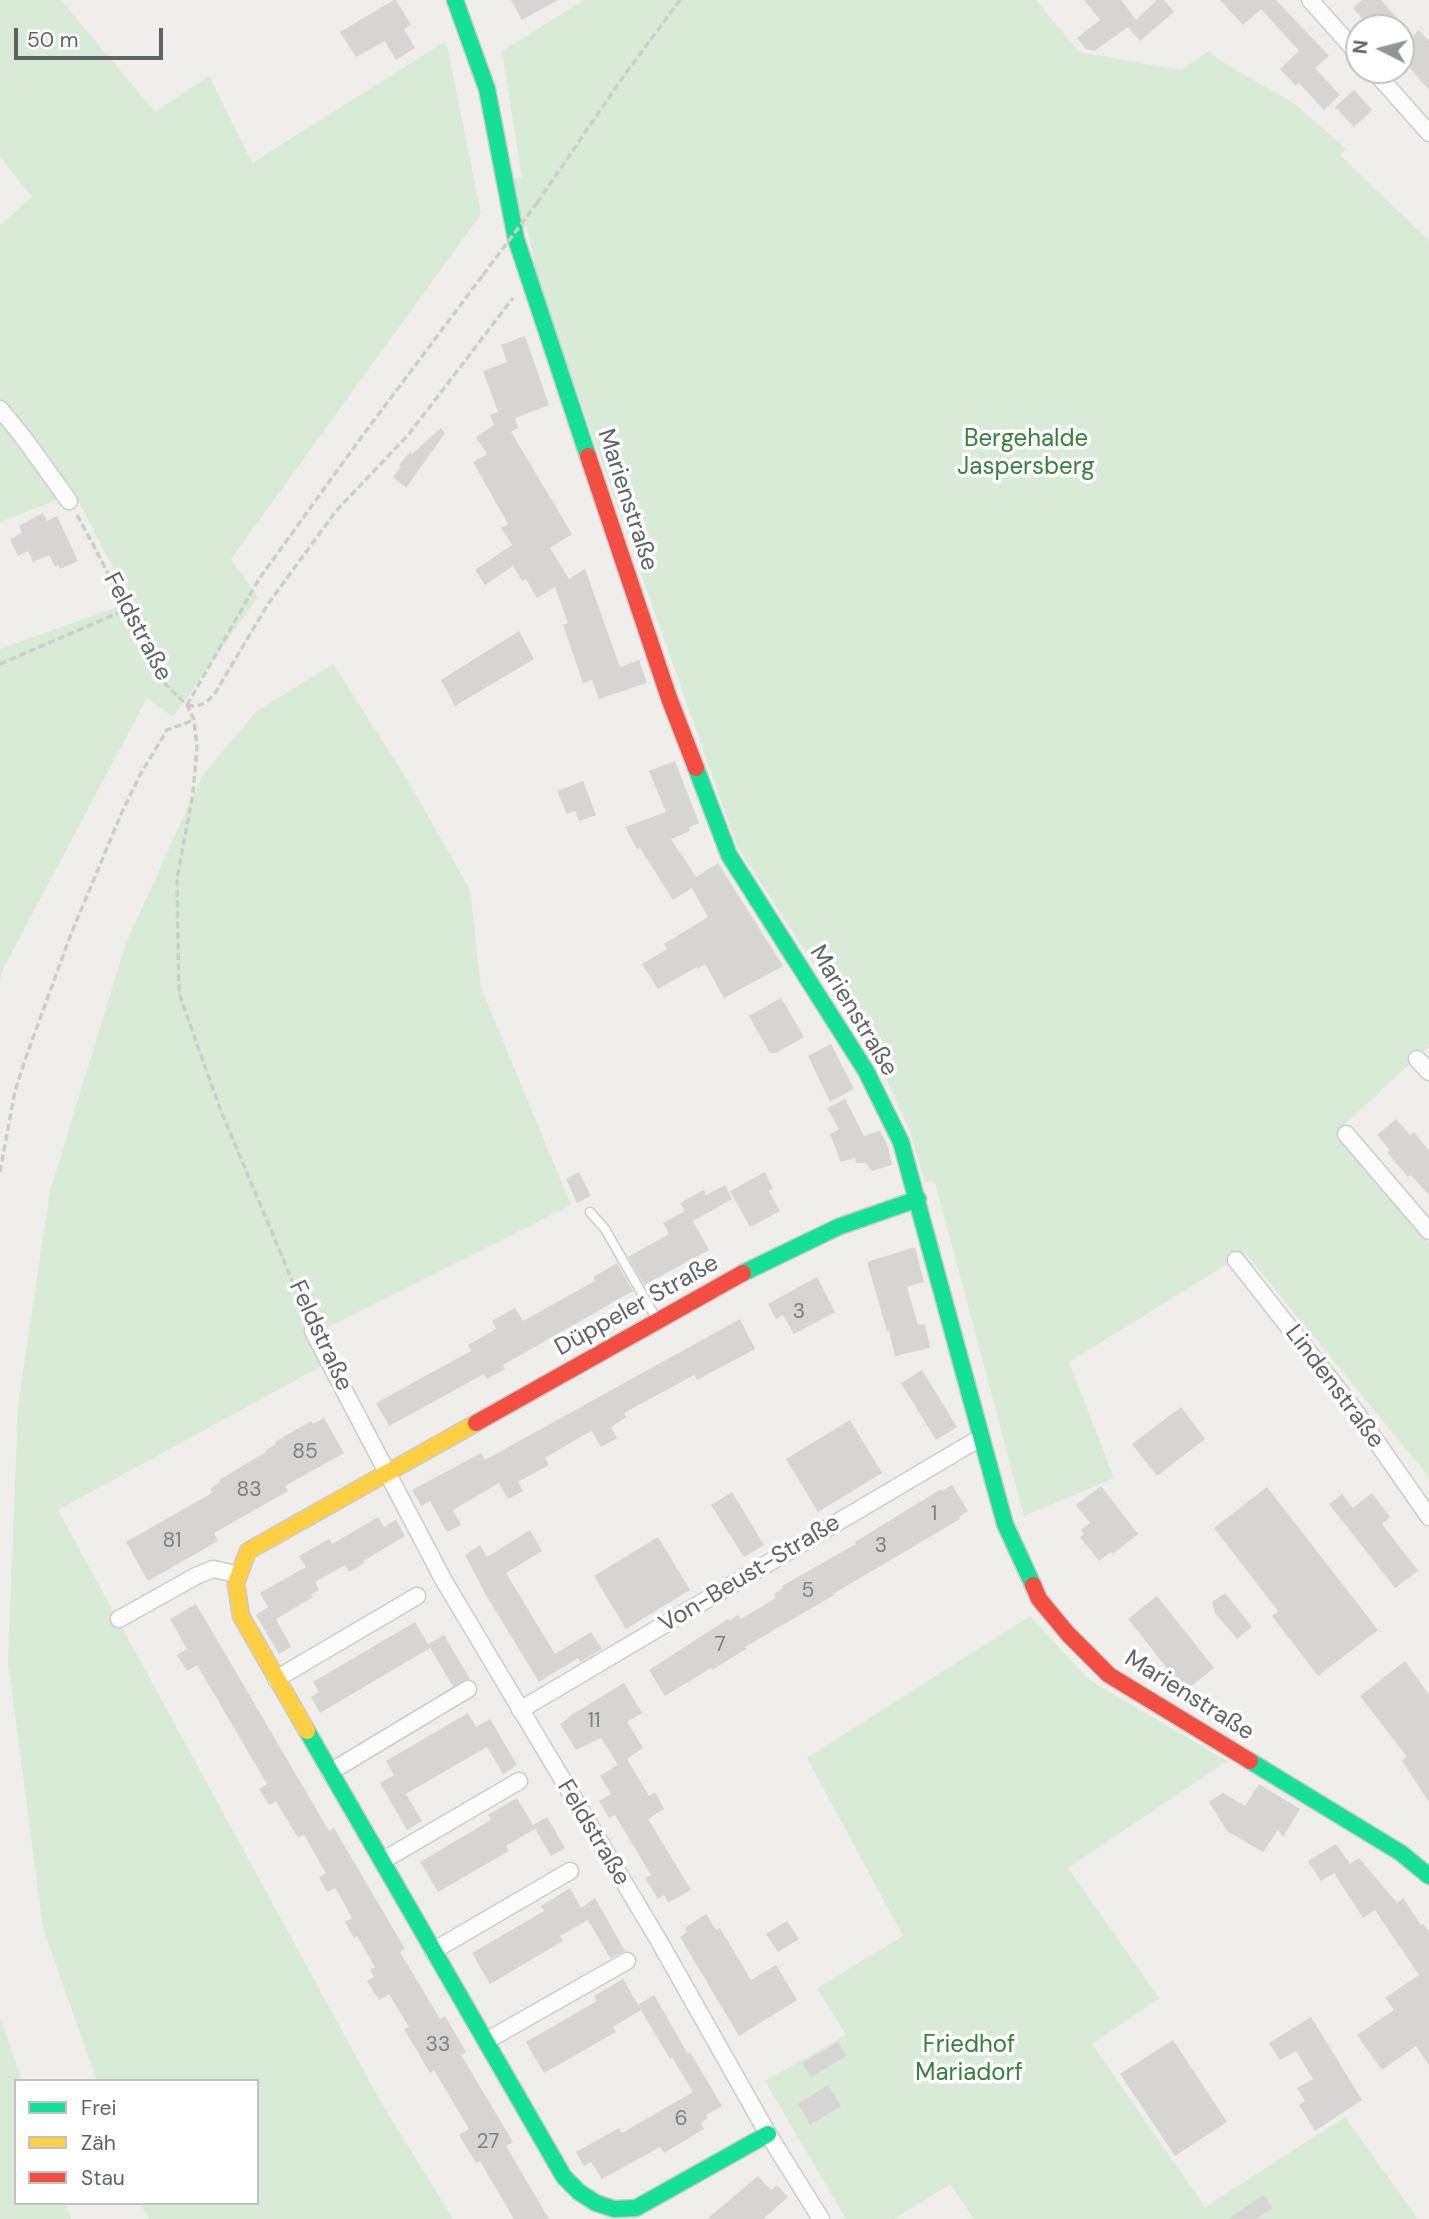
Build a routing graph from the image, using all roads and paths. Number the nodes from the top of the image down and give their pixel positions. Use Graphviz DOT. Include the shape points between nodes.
graph roads {
  1 [pos="455,0"];
  2 [pos="680,0"];
  3 [pos="1310,0"];
  4 [pos="1345,39"];
  5 [pos="1385,84"];
  6 [pos="1429,133"];
  7 [pos="528,277"];
  8 [pos="0,408"];
  9 [pos="69,501"];
  10 [pos="125,610"];
  11 [pos="0,664"];
  12 [pos="187,705"];
  13 [pos="194,720"];
  14 [pos="1417,1059"];
  15 [pos="1429,1072"];
  16 [pos="1346,1134"];
  17 [pos="0,1172"];
  18 [pos="918,1199"];
  19 [pos="590,1212"];
  20 [pos="1429,1231"];
  21 [pos="1236,1260"];
  22 [pos="657,1321"];
  23 [pos="313,1331"];
  24 [pos="980,1437"];
  25 [pos="387,1473"];
  26 [pos="1429,1517"];
  27 [pos="236,1574"];
  28 [pos="417,1596"];
  29 [pos="119,1619"];
  30 [pos="276,1679"];
  31 [pos="468,1689"];
  32 [pos="520,1710"];
  33 [pos="330,1772"];
  34 [pos="519,1782"];
  35 [pos="382,1861"];
  36 [pos="570,1871"];
  37 [pos="1429,1876"];
  38 [pos="433,1951"];
  39 [pos="626,1961"];
  40 [pos="486,2041"];
  41 [pos="768,2134"];
  42 [pos="619,2215"];
  43 [pos="821,2219"];
  1 -- 7 [label="street, Marienstraße" via="487,89 516,239"];
  2 -- 12 [label="path, bridge" via="537,203 259,579"];
  3 -- 4 [label="street"];
  5 -- 6 [label="street"];
  7 -- 12 [label="path" via="409,433 336,511 268,604 215,693 196,707"];
  7 -- 18 [label="street, Marienstraße" via="669,698 729,855 866,1071 901,1142"];
  8 -- 9 [label="street"];
  9 -- 10 [label="path, Feldstraße"];
  10 -- 11 [label="path"];
  10 -- 12 [label="path, Feldstraße" via="161,680"];
  12 -- 13 [label="path, Feldstraße"];
  13 -- 17 [label="path" via="167,730 122,812 26,1057"];
  13 -- 23 [label="path, Feldstraße" via="193,793 177,879 179,993 219,1106"];
  14 -- 15 [label="street"];
  16 -- 20 [label="street"];
  18 -- 22 [label="street, Düppeler Straße" via="816,1235"];
  18 -- 24 [label="street, Marienstraße"];
  19 -- 22 [label="lane" via="605,1229"];
  21 -- 26 [label="street, Lindenstraße" via="1355,1411"];
  22 -- 25 [label="street, Düppeler Straße"];
  23 -- 25 [label="street, Feldstraße"];
  24 -- 32 [label="street, Von-Beust-Straße"];
  24 -- 37 [label="street, Marienstraße" via="1004,1524 1040,1599 1109,1675 1401,1853"];
  25 -- 27 [label="street, Düppeler Straße" via="248,1551"];
  25 -- 32 [label="street, Feldstraße"];
  27 -- 29 [label="street" via="213,1569"];
  27 -- 30 [label="street" via="234,1590 240,1616"];
  28 -- 30 [label="street"];
  30 -- 33 [label="street"];
  31 -- 33 [label="street"];
  32 -- 41 [label="street, Feldstraße"];
  33 -- 35 [label="street"];
  34 -- 35 [label="street"];
  35 -- 38 [label="street"];
  36 -- 38 [label="street"];
  38 -- 40 [label="street"];
  39 -- 40 [label="street"];
  40 -- 42 [label="street" via="564,2177 580,2196"];
  41 -- 42 [label="street"];
  41 -- 43 [label="street, Feldstraße"];
}
